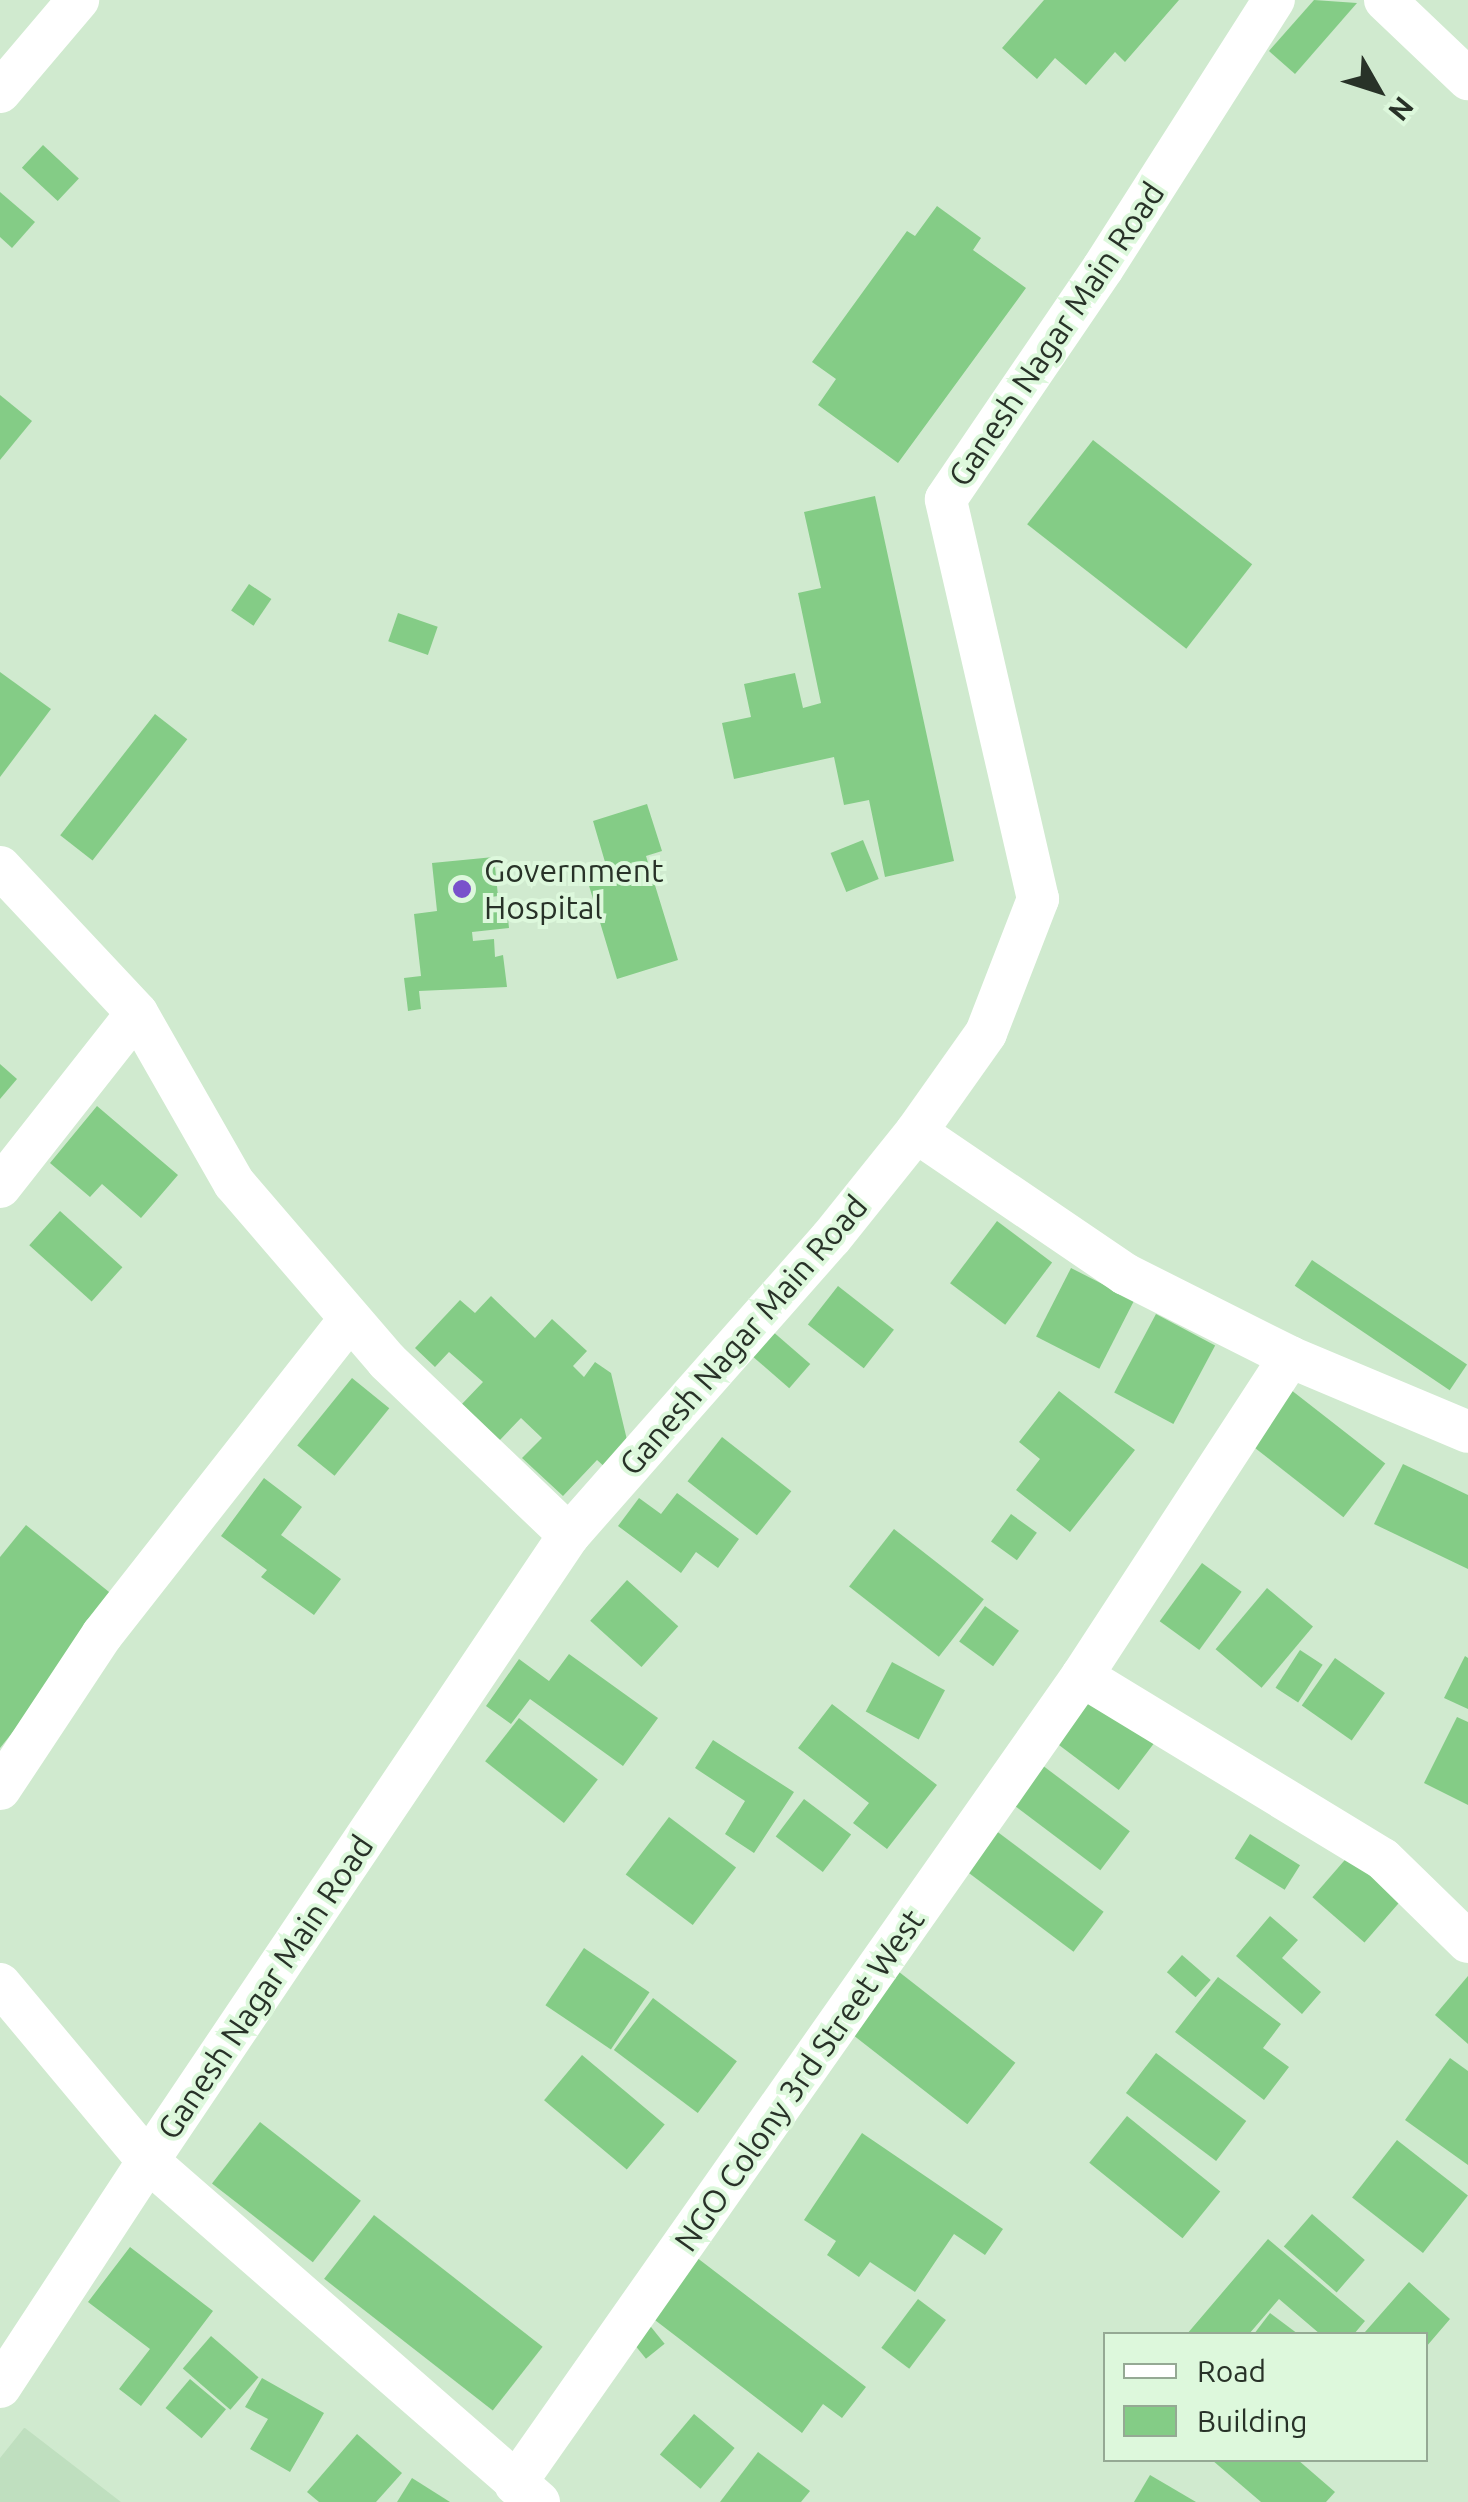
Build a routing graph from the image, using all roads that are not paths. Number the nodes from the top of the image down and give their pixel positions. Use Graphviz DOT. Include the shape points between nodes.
graph roads {
  1 [pos="78,0"];
  2 [pos="1274,0"];
  3 [pos="1385,0"];
  4 [pos="1468,79"];
  5 [pos="0,92"];
  6 [pos="0,867"];
  7 [pos="137,1013"];
  8 [pos="916,1132"];
  9 [pos="0,1187"];
  10 [pos="350,1319"];
  11 [pos="1290,1357"];
  12 [pos="1468,1432"];
  13 [pos="569,1536"];
  14 [pos="1082,1676"];
  15 [pos="0,1789"];
  16 [pos="1468,1942"];
  17 [pos="0,1984"];
  18 [pos="148,2161"];
  19 [pos="0,2388"];
  20 [pos="527,2493"];
  1 -- 5 [label="street"];
  2 -- 8 [label="street, Ganesh Nagar Main Road" via="946,499 1038,899 986,1033"];
  3 -- 4 [label="street"];
  6 -- 7 [label="street"];
  7 -- 9 [label="street"];
  7 -- 10 [label="street" via="234,1182"];
  8 -- 11 [label="street" via="1125,1274"];
  8 -- 13 [label="street, Ganesh Nagar Main Road"];
  10 -- 13 [label="street"];
  10 -- 15 [label="street" via="102,1635"];
  11 -- 12 [label="street"];
  11 -- 14 [label="street, NGO Colony 3rd Street West"];
  13 -- 18 [label="street, Ganesh Nagar Main Road"];
  14 -- 16 [label="street" via="1382,1858"];
  14 -- 20 [label="street, NGO Colony 3rd Street West"];
  17 -- 18 [label="street"];
  18 -- 19 [label="street"];
  18 -- 20 [label="street, Ganesh Nagar Main Road"];
}
